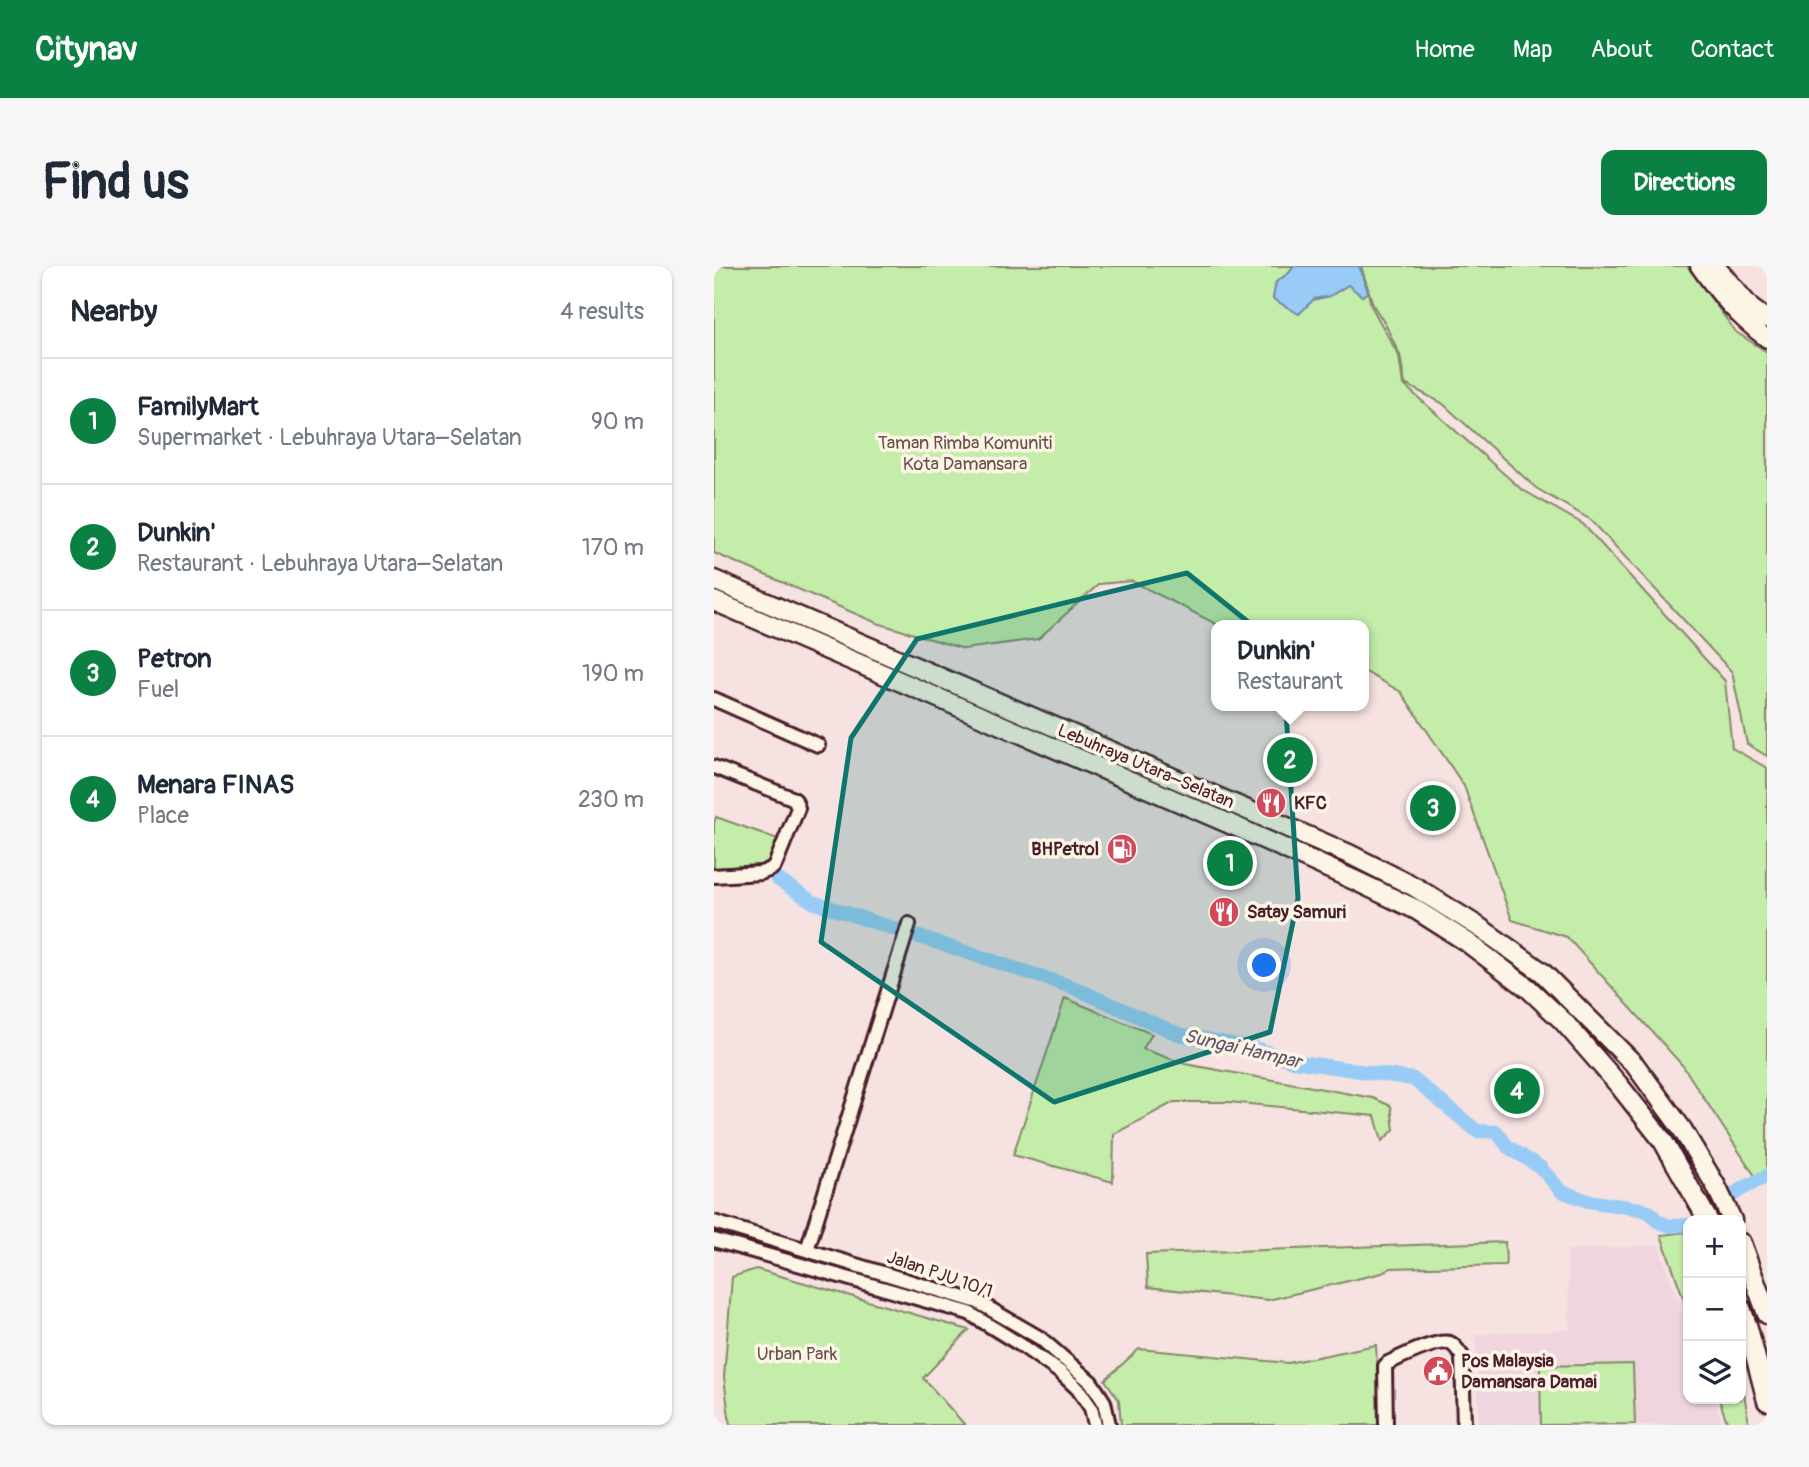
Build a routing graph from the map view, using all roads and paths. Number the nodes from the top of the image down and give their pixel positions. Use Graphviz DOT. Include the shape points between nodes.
graph roads {
  1 [pos="1699,266"];
  2 [pos="1716,266"];
  3 [pos="1767,319"];
  4 [pos="1767,339"];
  5 [pos="714,580"];
  6 [pos="714,601"];
  7 [pos="714,699"];
  8 [pos="818,745"];
  9 [pos="714,767"];
  10 [pos="714,773"];
  11 [pos="741,777"];
  12 [pos="714,876"];
  13 [pos="909,924"];
  14 [pos="1705,1215"];
  15 [pos="1730,1215"];
  16 [pos="714,1222"];
  17 [pos="714,1240"];
  18 [pos="807,1250"];
  19 [pos="1746,1257"];
  20 [pos="905,1280"];
  21 [pos="863,1283"];
  22 [pos="1767,1314"];
  23 [pos="1746,1322"];
  24 [pos="1767,1401"];
  25 [pos="1095,1425"];
  26 [pos="1109,1425"];
  27 [pos="1386,1425"];
  28 [pos="1464,1425"];
  1 -- 4 [label="main road" via="1742,320"];
  2 -- 3 [label="main road"];
  5 -- 15 [label="highway, Lebuhraya Utara–Selatan" via="1315,839 1415,887 1542,972 1635,1065 1682,1129"];
  6 -- 14 [label="highway, Lebuhraya Utara–Selatan" via="1415,909 1467,942 1563,1021 1663,1141"];
  7 -- 8 [label="street"];
  9 -- 11 [label="street"];
  10 -- 11 [label="street"];
  11 -- 12 [label="street" via="792,797 798,804 797,813 771,869"];
  13 -- 18 [label="street"];
  16 -- 18 [label="street, Jalan PJU 10/1"];
  17 -- 21 [label="street, Jalan PJU 10/1"];
  18 -- 20 [label="street, Jalan PJU 10/1"];
  19 -- 22 [label="highway"];
  20 -- 21 [label="street"];
  20 -- 26 [label="street, Jalan PJU 10/1" via="978,1301 1040,1338 1091,1382 1104,1402"];
  21 -- 25 [label="street, Jalan PJU 10/1" via="969,1313 1061,1373 1091,1408"];
  23 -- 24 [label="highway"];
  27 -- 28 [label="street" via="1386,1364 1440,1343 1450,1343 1462,1356"];
}
